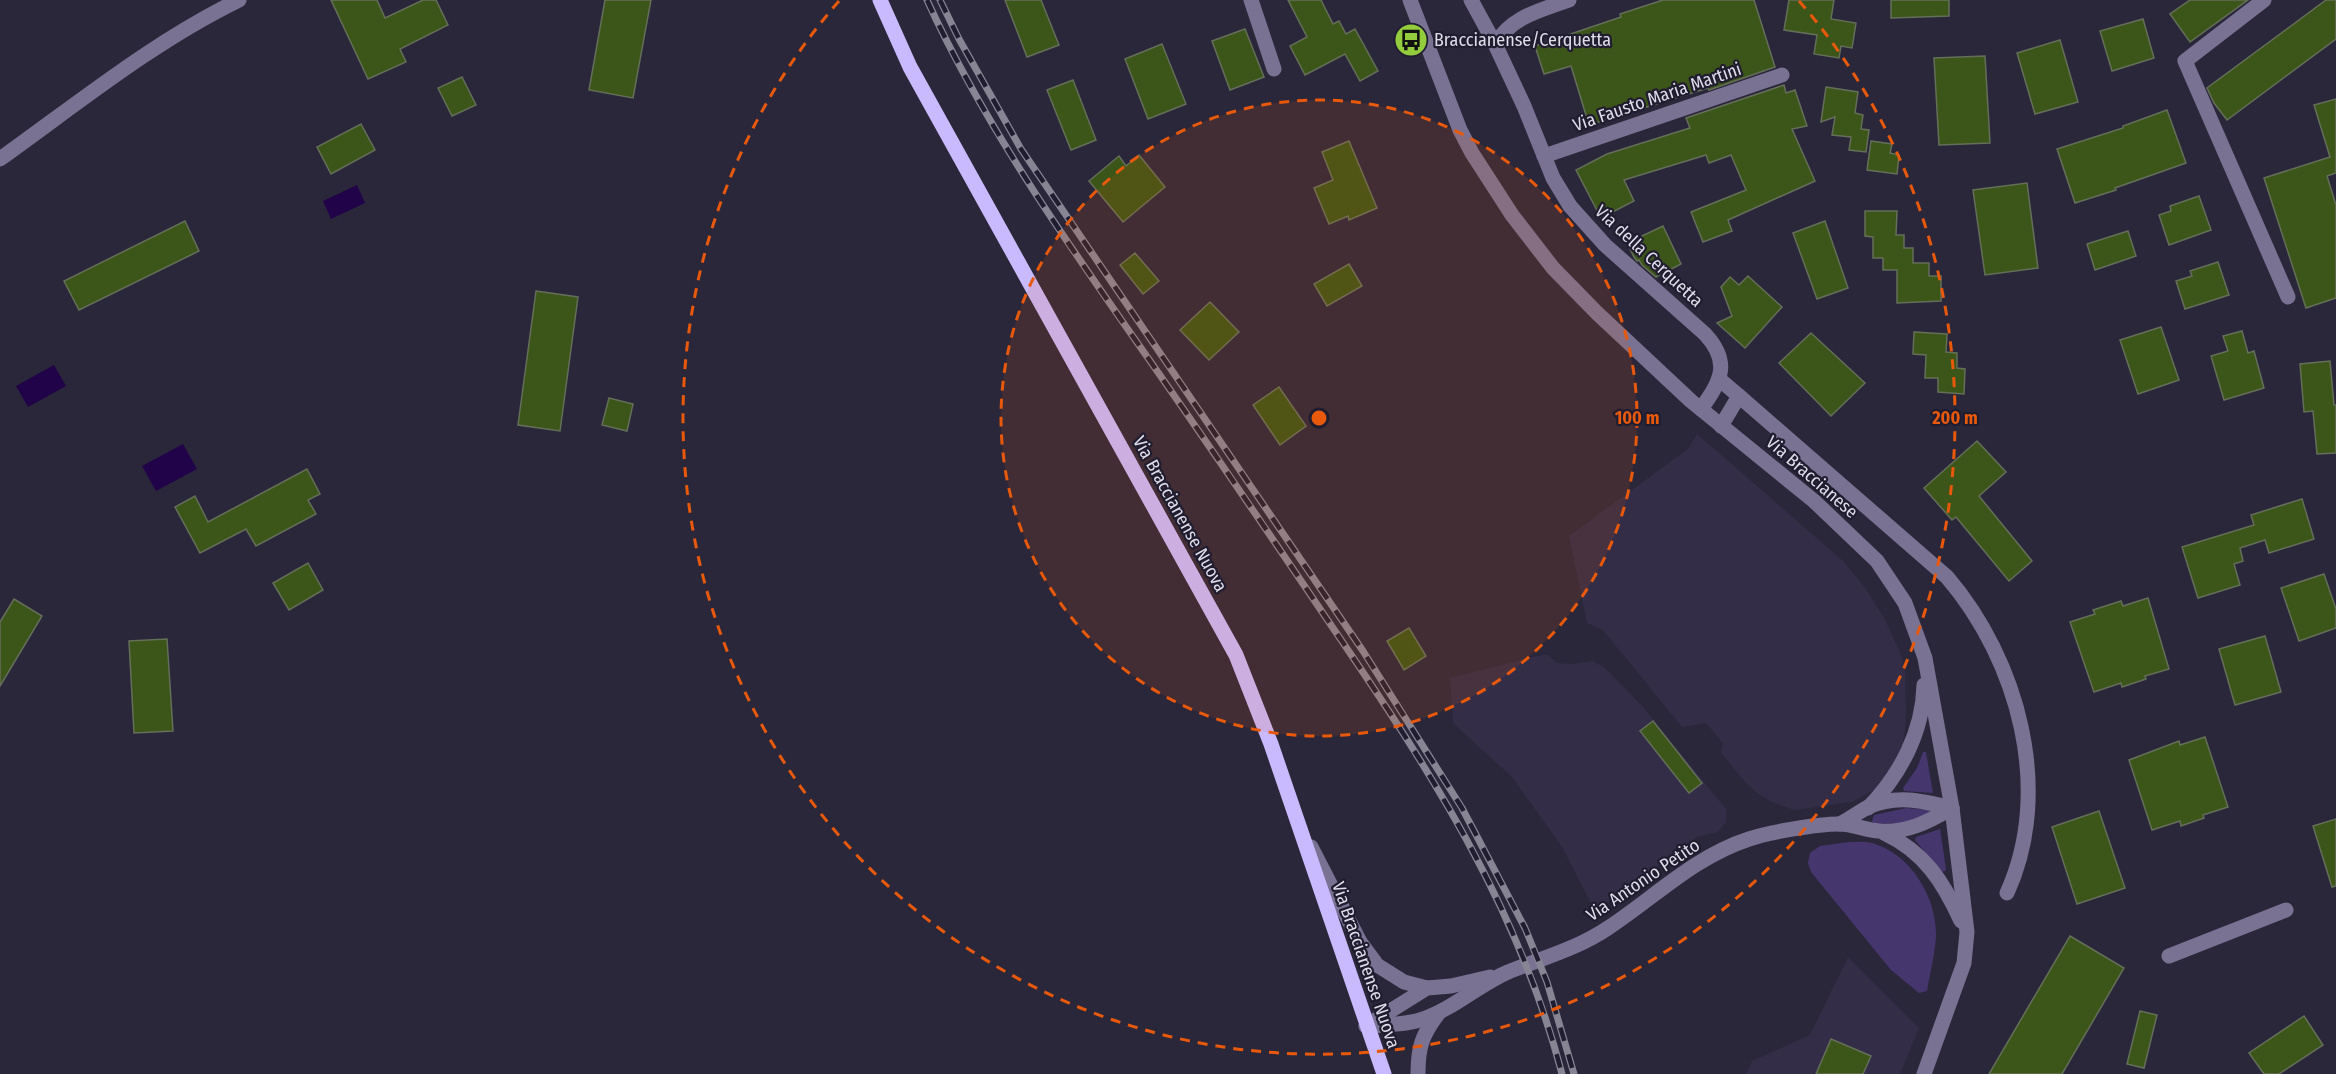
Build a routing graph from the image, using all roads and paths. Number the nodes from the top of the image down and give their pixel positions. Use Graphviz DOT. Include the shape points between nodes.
graph roads {
  1 [pos="239,0"];
  2 [pos="880,0"];
  3 [pos="1251,0"];
  4 [pos="1410,0"];
  5 [pos="1472,0"];
  6 [pos="1569,0"];
  7 [pos="2264,0"];
  8 [pos="1495,44"];
  9 [pos="1274,69"];
  10 [pos="1782,75"];
  11 [pos="1544,156"];
  12 [pos="0,159"];
  13 [pos="2288,297"];
  14 [pos="1719,379"];
  15 [pos="1739,396"];
  16 [pos="1701,409"];
  17 [pos="1721,426"];
  18 [pos="1925,658"];
  19 [pos="1868,808"];
  20 [pos="1952,808"];
  21 [pos="1293,811"];
  22 [pos="1840,824"];
  23 [pos="1878,831"];
  24 [pos="2007,893"];
  25 [pos="2286,910"];
  26 [pos="1967,932"];
  27 [pos="2169,956"];
  28 [pos="1506,973"];
  29 [pos="1427,988"];
  30 [pos="1440,1012"];
  31 [pos="1366,1026"];
  32 [pos="1383,1074"];
  33 [pos="1418,1074"];
  34 [pos="1924,1074"];
  1 -- 12 [label="street" via="160,45"];
  2 -- 21 [label="main road, Via Braccianense Nuova" via="910,67 1236,655"];
  3 -- 9 [label="street"];
  4 -- 16 [label="street, Via Braccianese" via="1460,130 1512,215 1576,292"];
  5 -- 8 [label="street, Via della Cerquetta"];
  6 -- 8 [label="street" via="1516,21"];
  7 -- 13 [label="street" via="2185,62"];
  8 -- 11 [label="street, Via della Cerquetta"];
  10 -- 11 [label="street, Via Fausto Maria Martini"];
  11 -- 14 [label="street, Via della Cerquetta" via="1561,192 1587,225 1709,339 1720,360"];
  14 -- 15 [label="street"];
  14 -- 16 [label="street"];
  15 -- 17 [label="street"];
  15 -- 24 [label="street" via="1936,567 1966,601 1988,635 2018,710 2025,752 2026,823 2020,860"];
  16 -- 17 [label="street, Via Braccianese"];
  17 -- 18 [label="street, Via Braccianese" via="1814,501 1877,561 1905,603"];
  18 -- 19 [label="street" via="1924,695 1912,742 1890,784"];
  18 -- 20 [label="street, Via Braccianese"];
  19 -- 20 [label="street, Via Antonio Petito" via="1901,799"];
  19 -- 22 [label="street, Via Antonio Petito"];
  20 -- 23 [label="street, Via Antonio Petito" via="1925,824"];
  20 -- 26 [label="street, Via Braccianese"];
  21 -- 29 [label="street" via="1360,942 1377,965 1404,982"];
  21 -- 31 [label="main road, Via Braccianense Nuova"];
  22 -- 23 [label="street, Via Antonio Petito"];
  22 -- 28 [label="street, Via Antonio Petito" via="1765,834 1725,849 1688,868 1581,944"];
  23 -- 26 [label="street" via="1907,845 1929,866"];
  25 -- 27 [label="street"];
  26 -- 34 [label="street, Via Braccianese" via="1961,972"];
  28 -- 29 [label="street, Via Antonio Petito"];
  28 -- 30 [label="street, Via Antonio Petito"];
  29 -- 31 [label="street, Via Antonio Petito"];
  30 -- 31 [label="street, Via Antonio Petito" via="1420,1020"];
  30 -- 33 [label="street" via="1425,1030 1419,1046"];
  31 -- 32 [label="main road, Via Braccianense Nuova"];
}
